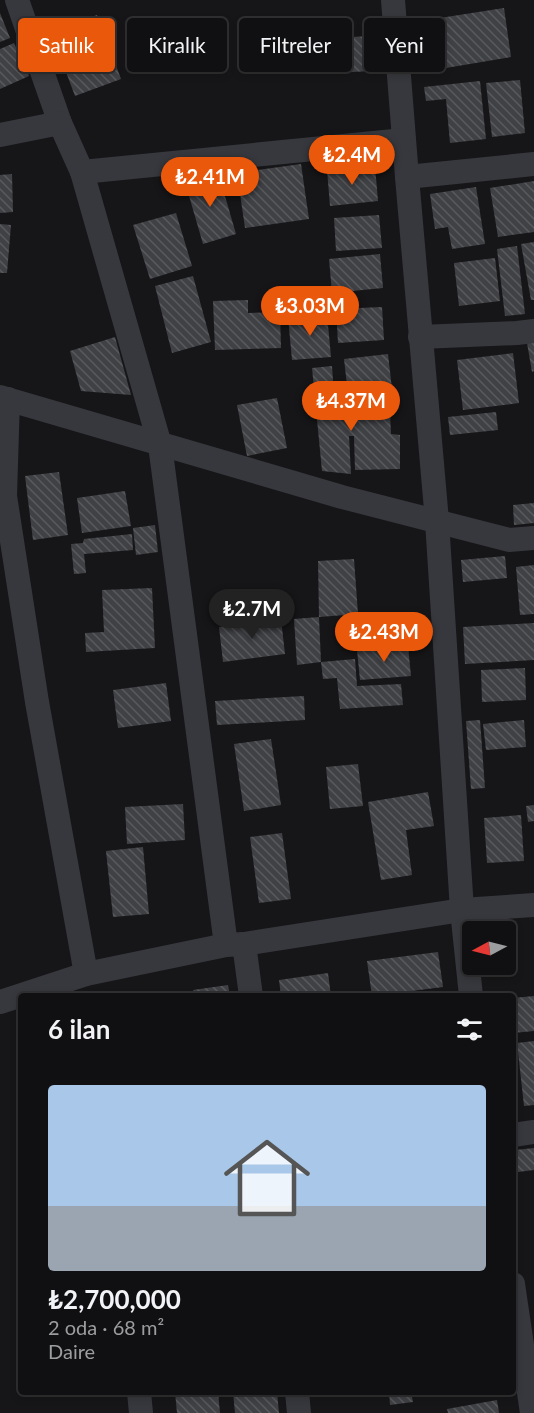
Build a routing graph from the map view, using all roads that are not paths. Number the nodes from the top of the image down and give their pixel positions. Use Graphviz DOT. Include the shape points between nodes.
graph roads {
  1 [pos="16,0"];
  2 [pos="393,0"];
  3 [pos="60,123"];
  4 [pos="0,135"];
  5 [pos="404,140"];
  6 [pos="534,164"];
  7 [pos="82,172"];
  8 [pos="407,177"];
  9 [pos="534,331"];
  10 [pos="420,337"];
  11 [pos="4,398"];
  12 [pos="160,445"];
  13 [pos="437,521"];
  14 [pos="534,538"];
  15 [pos="534,905"];
  16 [pos="462,910"];
  17 [pos="235,945"];
  18 [pos="87,974"];
  19 [pos="28,993"];
  20 [pos="250,993"];
  21 [pos="471,993"];
  22 [pos="18,996"];
  23 [pos="0,1002"];
  24 [pos="534,1132"];
  25 [pos="516,1135"];
  26 [pos="516,1304"];
  27 [pos="139,1395"];
  28 [pos="297,1395"];
  29 [pos="141,1413"];
  30 [pos="299,1413"];
  31 [pos="532,1413"];
  1 -- 3 [label="street"];
  2 -- 5 [label="street"];
  3 -- 4 [label="street"];
  3 -- 7 [label="street"];
  5 -- 7 [label="street"];
  5 -- 8 [label="street"];
  6 -- 8 [label="street"];
  7 -- 12 [label="street"];
  8 -- 10 [label="street"];
  9 -- 10 [label="street"];
  10 -- 13 [label="street"];
  11 -- 12 [label="street"];
  11 -- 18 [label="street" via="5,496 37,702"];
  12 -- 13 [label="street"];
  12 -- 17 [label="street"];
  13 -- 14 [label="street" via="508,540"];
  13 -- 16 [label="street"];
  15 -- 16 [label="street"];
  16 -- 17 [label="street"];
  16 -- 21 [label="street"];
  17 -- 18 [label="street"];
  17 -- 20 [label="street"];
  18 -- 19 [label="street"];
  22 -- 23 [label="street"];
  24 -- 25 [label="street"];
  26 -- 31 [label="street"];
  27 -- 29 [label="street"];
  28 -- 30 [label="street"];
}
